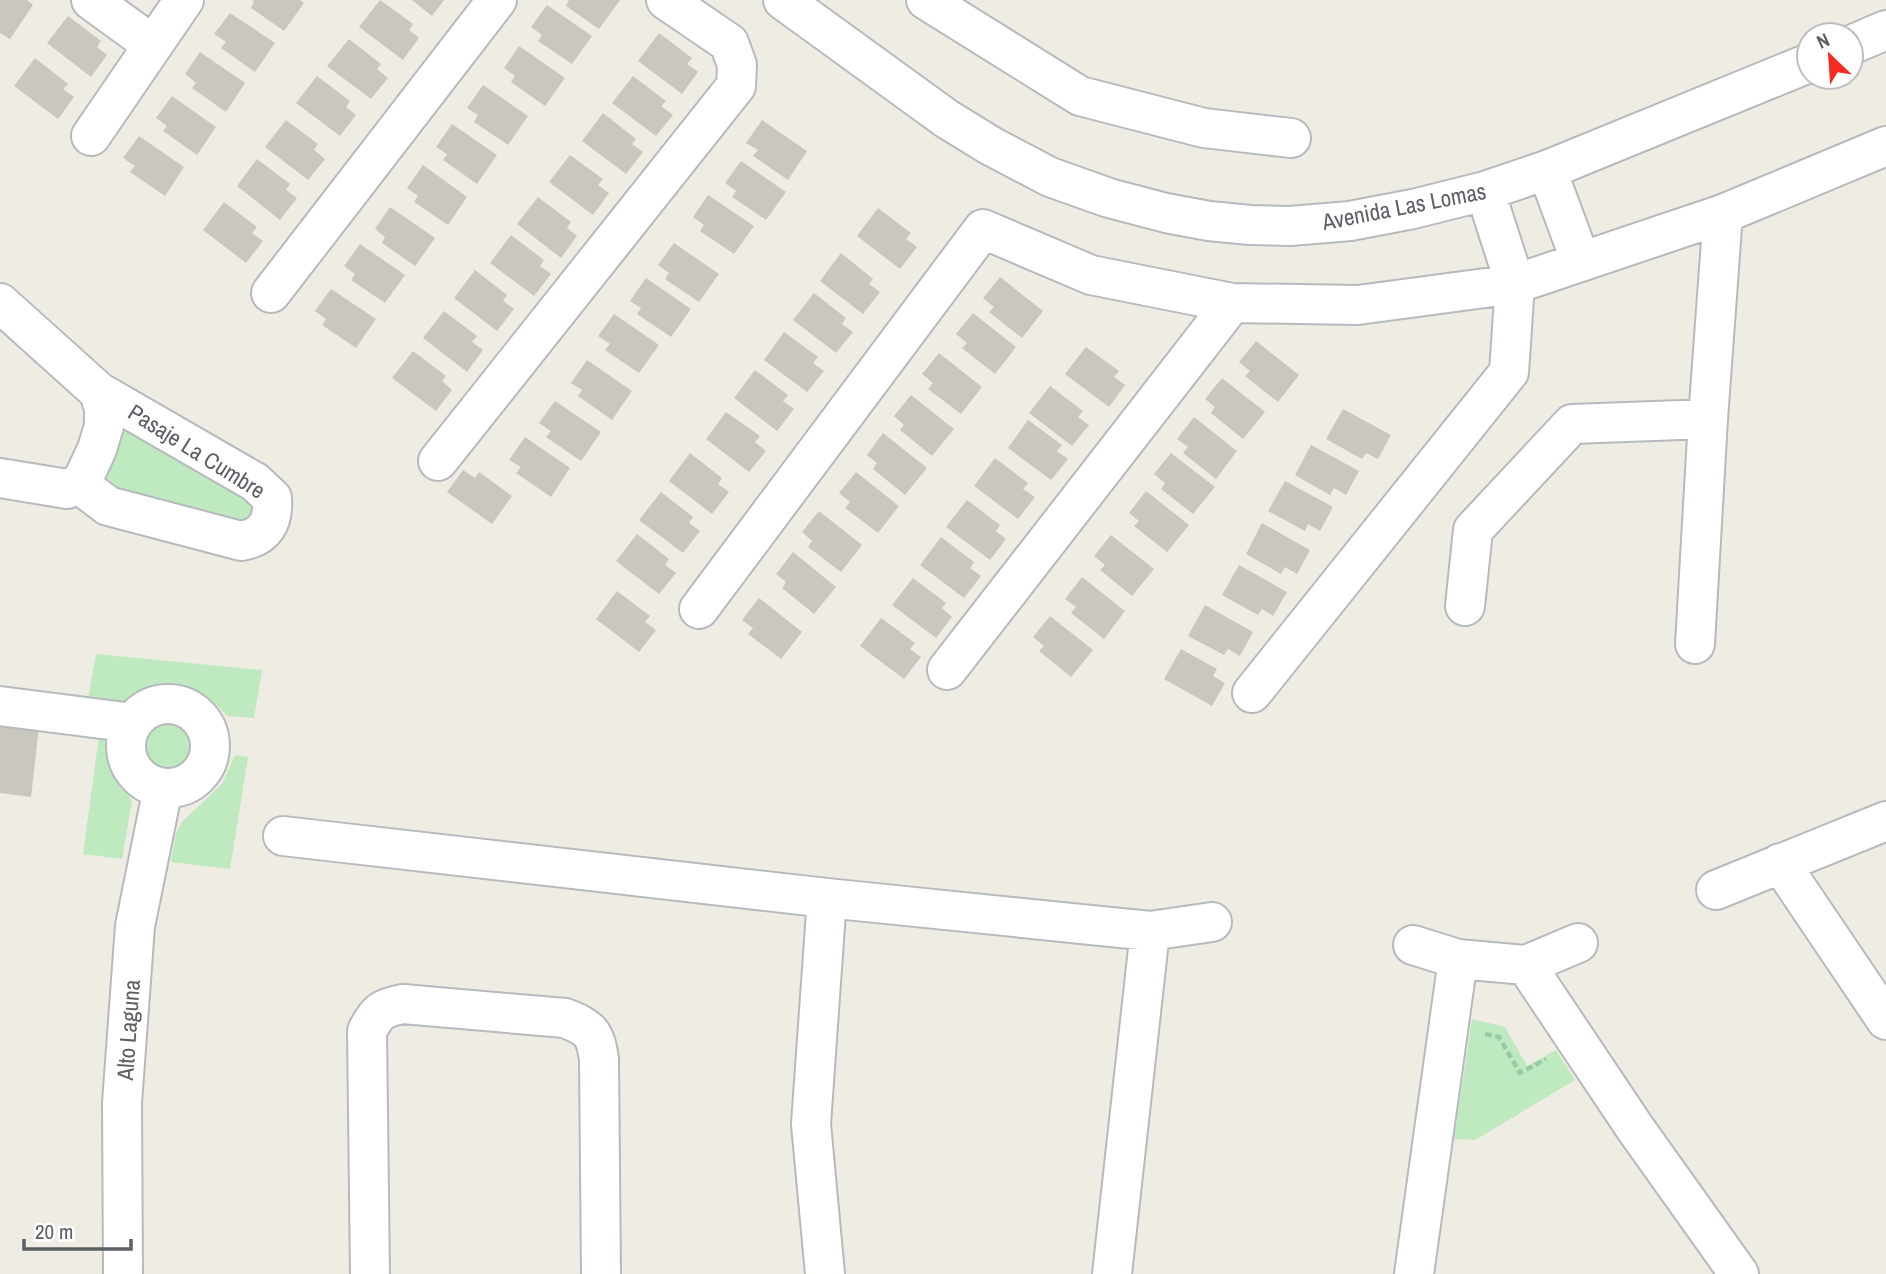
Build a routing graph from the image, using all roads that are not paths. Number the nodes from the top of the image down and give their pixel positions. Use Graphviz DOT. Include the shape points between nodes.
graph roads {
  1 [pos="91,0"];
  2 [pos="184,0"];
  3 [pos="497,0"];
  4 [pos="666,0"];
  5 [pos="783,0"];
  6 [pos="926,0"];
  7 [pos="1886,30"];
  8 [pos="1865,39"];
  9 [pos="153,45"];
  10 [pos="1795,69"];
  11 [pos="92,136"];
  12 [pos="1291,138"];
  13 [pos="1886,146"];
  14 [pos="1547,170"];
  15 [pos="1485,191"];
  16 [pos="1723,214"];
  17 [pos="1581,262"];
  18 [pos="1516,284"];
  19 [pos="271,293"];
  20 [pos="0,303"];
  21 [pos="1232,303"];
  22 [pos="99,392"];
  23 [pos="1708,419"];
  24 [pos="438,460"];
  25 [pos="0,478"];
  26 [pos="79,484"];
  27 [pos="1465,606"];
  28 [pos="699,609"];
  29 [pos="1695,644"];
  30 [pos="947,670"];
  31 [pos="1252,693"];
  32 [pos="0,706"];
  33 [pos="133,723"];
  34 [pos="163,788"];
  35 [pos="1886,821"];
  36 [pos="283,836"];
  37 [pos="1780,863"];
  38 [pos="1716,890"];
  39 [pos="827,898"];
  40 [pos="1212,922"];
  41 [pos="1150,931"];
  42 [pos="1578,943"];
  43 [pos="1413,945"];
  44 [pos="1458,959"];
  45 [pos="1526,965"];
  46 [pos="1886,1020"];
  47 [pos="123,1274"];
  48 [pos="370,1274"];
  49 [pos="601,1274"];
  50 [pos="825,1274"];
  51 [pos="1112,1274"];
  52 [pos="1414,1274"];
  53 [pos="1739,1274"];
  1 -- 9 [label="street"];
  2 -- 9 [label="street"];
  3 -- 19 [label="street"];
  4 -- 24 [label="street" via="729,43 737,65 736,86"];
  5 -- 15 [label="street, Avenida Las Lomas" via="991,146 1050,177 1132,204 1209,221 1290,226 1350,221"];
  6 -- 12 [label="street" via="1080,96 1204,128"];
  7 -- 8 [label="street"];
  9 -- 11 [label="street"];
  10 -- 14 [label="street, Avenida Las Lomas"];
  13 -- 16 [label="street"];
  14 -- 15 [label="street, Avenida Las Lomas"];
  14 -- 17 [label="street"];
  15 -- 18 [label="street"];
  16 -- 17 [label="street"];
  16 -- 23 [label="street"];
  17 -- 18 [label="street"];
  18 -- 21 [label="street" via="1358,304"];
  18 -- 31 [label="street" via="1509,372"];
  20 -- 22 [label="street, Pasaje La Cumbre"];
  21 -- 28 [label="street" via="1091,275 983,229"];
  21 -- 30 [label="street"];
  22 -- 26 [label="street, Pasaje La Cumbre" via="104,426"];
  22 -- 26 [label="street, Pasaje La Cumbre" via="256,482 272,498 273,511 263,533 241,541 108,506"];
  23 -- 27 [label="street" via="1572,424 1473,530"];
  23 -- 29 [label="street"];
  25 -- 26 [label="street" via="66,489"];
  32 -- 33 [label="street"];
  33 -- 34 [label="street" via="127,736 130,764 138,776"];
  33 -- 34 [label="street" via="152,707 165,704 190,709 206,728 211,740 206,765 188,783"];
  34 -- 47 [label="street, Alto Laguna" via="135,926 122,1103"];
  35 -- 37 [label="street"];
  36 -- 39 [label="street"];
  37 -- 38 [label="street"];
  37 -- 46 [label="street"];
  39 -- 41 [label="street"];
  39 -- 50 [label="street" via="811,1124"];
  40 -- 41 [label="street"];
  41 -- 51 [label="street"];
  42 -- 45 [label="street"];
  43 -- 44 [label="street"];
  44 -- 45 [label="street"];
  44 -- 52 [label="street"];
  45 -- 53 [label="street"];
  48 -- 49 [label="street" via="368,1031 376,1015 403,1004 565,1018 596,1038 600,1059"];
}
